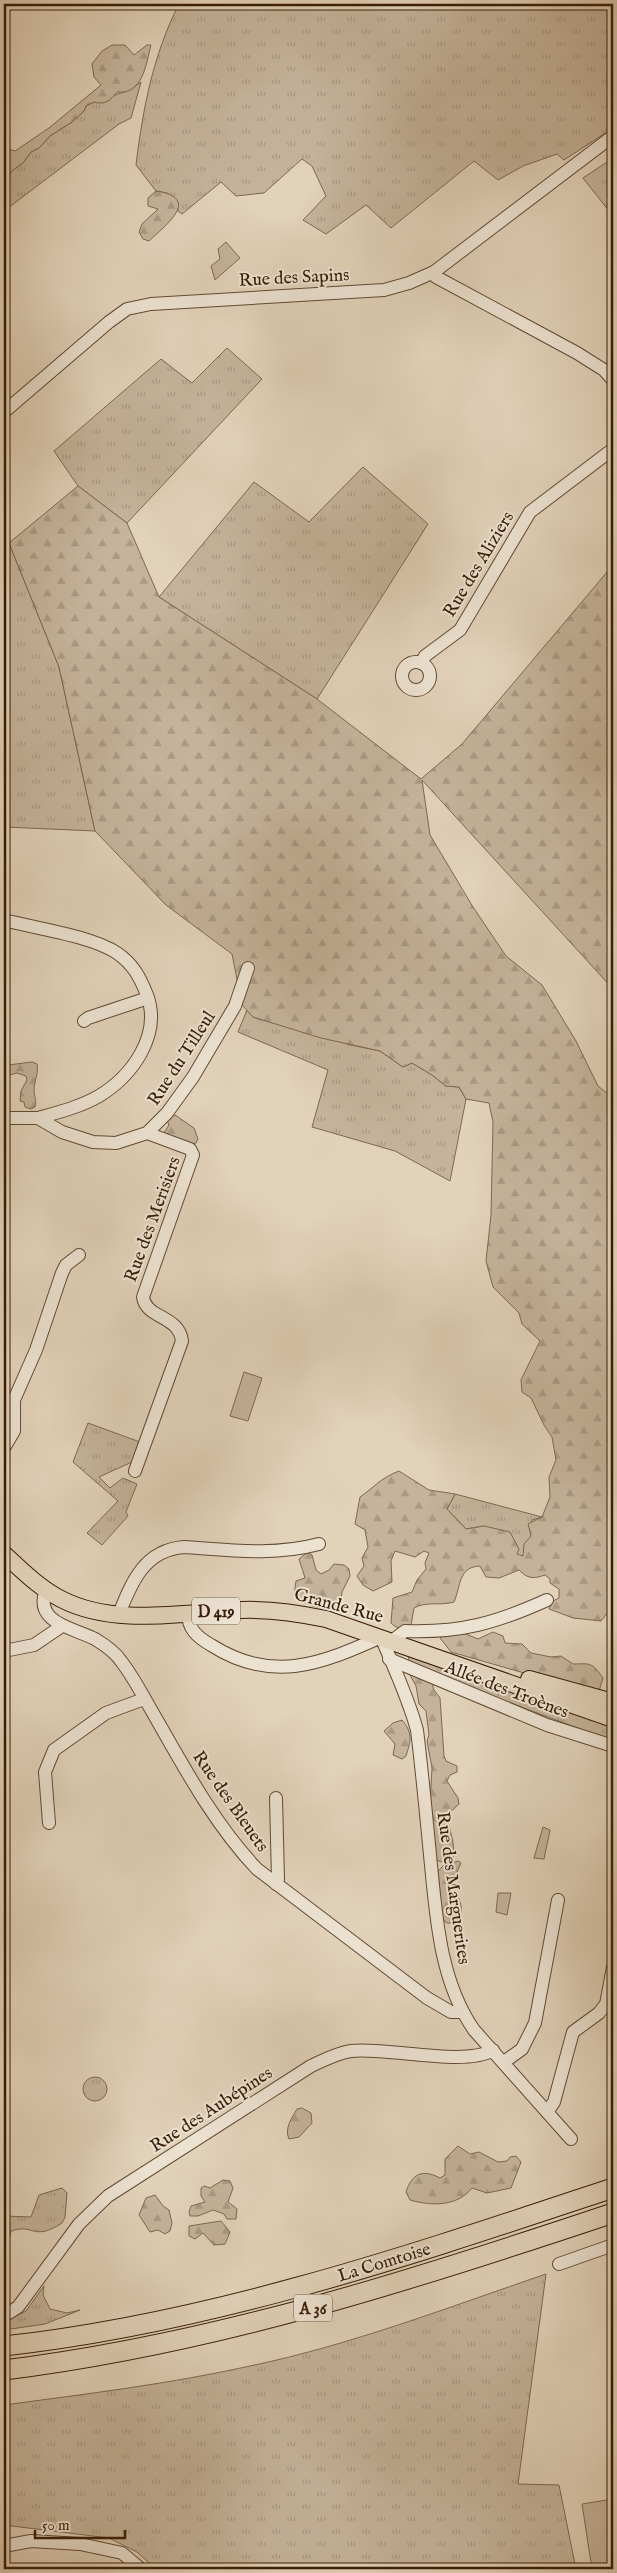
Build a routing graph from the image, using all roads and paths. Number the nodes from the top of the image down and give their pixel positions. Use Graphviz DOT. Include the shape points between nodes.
graph roads {
  1 [pos="613,136"];
  2 [pos="434,272"];
  3 [pos="613,380"];
  4 [pos="4,412"];
  5 [pos="613,449"];
  6 [pos="421,663"];
  7 [pos="4,920"];
  8 [pos="248,968"];
  9 [pos="148,998"];
  10 [pos="84,1022"];
  11 [pos="4,1118"];
  12 [pos="38,1118"];
  13 [pos="148,1133"];
  14 [pos="79,1255"];
  15 [pos="4,1448"];
  16 [pos="135,1471"];
  17 [pos="319,1544"];
  18 [pos="4,1554"];
  19 [pos="46,1590"];
  20 [pos="547,1600"];
  21 [pos="188,1613"];
  22 [pos="119,1614"];
  23 [pos="62,1626"];
  24 [pos="387,1639"];
  25 [pos="4,1651"];
  26 [pos="389,1659"];
  27 [pos="498,1674"];
  28 [pos="144,1699"];
  29 [pos="613,1702"];
  30 [pos="613,1719"];
  31 [pos="613,1746"];
  32 [pos="276,1798"];
  33 [pos="48,1823"];
  34 [pos="276,1884"];
  35 [pos="558,1900"];
  36 [pos="613,1967"];
  37 [pos="462,2012"];
  38 [pos="493,2050"];
  39 [pos="504,2062"];
  40 [pos="547,2112"];
  41 [pos="571,2139"];
  42 [pos="613,2177"];
  43 [pos="613,2188"];
  44 [pos="545,2211"];
  45 [pos="613,2213"];
  46 [pos="613,2245"];
  47 [pos="559,2264"];
  48 [pos="4,2316"];
  49 [pos="4,2346"];
  50 [pos="4,2370"];
  51 [pos="4,2546"];
  52 [pos="141,2569"];
  1 -- 2 [label="street, Rue des Sapins"];
  2 -- 3 [label="street" via="436,277 577,353 604,370"];
  2 -- 4 [label="street, Rue des Sapins" via="384,290 266,295 151,304 127,309"];
  5 -- 6 [label="street, Rue des Aliziers" via="530,512 460,630"];
  7 -- 9 [label="street" via="115,951 139,974"];
  8 -- 13 [label="street, Rue du Tilleul" via="235,1006 193,1078"];
  9 -- 10 [label="street"];
  9 -- 12 [label="street" via="151,1023 148,1036 140,1055 122,1078 98,1097"];
  11 -- 12 [label="street"];
  12 -- 13 [label="street, Rue du Tilleul" via="62,1132 93,1142 116,1143"];
  13 -- 16 [label="street, Rue des Merisiers" via="190,1149 193,1155 143,1297 148,1309 179,1329 182,1341"];
  14 -- 15 [label="street" via="66,1265 62,1273 36,1350 14,1400 14,1431"];
  17 -- 22 [label="street" via="267,1553 170,1548 156,1554 137,1576"];
  18 -- 19 [label="main road, Grande Rue / D 419"];
  19 -- 22 [label="main road, Grande Rue / D 419" via="76,1606"];
  19 -- 23 [label="street, Rue des Bleuets" via="44,1610"];
  20 -- 24 [label="street" via="491,1623 440,1632 404,1631"];
  21 -- 22 [label="main road, Grande Rue / D 419"];
  21 -- 24 [label="main road, Grande Rue / D 419" via="288,1611 326,1618"];
  21 -- 24 [label="street" via="190,1627 202,1640 231,1657 264,1667 311,1663"];
  23 -- 25 [label="street" via="34,1645"];
  23 -- 28 [label="street, Rue des Bleuets" via="94,1639 118,1656"];
  24 -- 26 [label="street, Rue des Marguerites"];
  24 -- 27 [label="main road, Grande Rue / D 419"];
  26 -- 31 [label="street, Allée des Troènes" via="547,1725"];
  26 -- 37 [label="street, Rue des Marguerites" via="408,1700 417,1730 439,1932"];
  27 -- 29 [label="main road, D 419"];
  27 -- 30 [label="main road, D 419"];
  28 -- 33 [label="street" via="106,1713 54,1750 46,1772"];
  28 -- 34 [label="street, Rue des Bleuets" via="236,1845 257,1869"];
  32 -- 34 [label="street"];
  34 -- 37 [label="street, Rue des Bleuets" via="426,1998 450,2012"];
  35 -- 39 [label="street" via="535,2023 522,2049"];
  36 -- 40 [label="street" via="606,2004 573,2032 554,2102"];
  37 -- 38 [label="street, Rue des Marguerites"];
  38 -- 39 [label="street, Rue des Marguerites"];
  38 -- 48 [label="street, Rue des Aubépines" via="477,2057 350,2051 312,2066 108,2196 79,2224 18,2306"];
  39 -- 40 [label="street, Rue des Marguerites"];
  40 -- 41 [label="street, Rue des Marguerites"];
  42 -- 44 [label="highway"];
  43 -- 44 [label="highway, La Comtoise / A 36"];
  44 -- 49 [label="highway, La Comtoise / A 36" via="357,2270 231,2305 108,2331"];
  45 -- 50 [label="highway, La Comtoise / A 36" via="422,2276 281,2317 130,2351"];
  46 -- 47 [label="street"];
  51 -- 52 [label="street" via="31,2541 80,2544 122,2553"];
}
